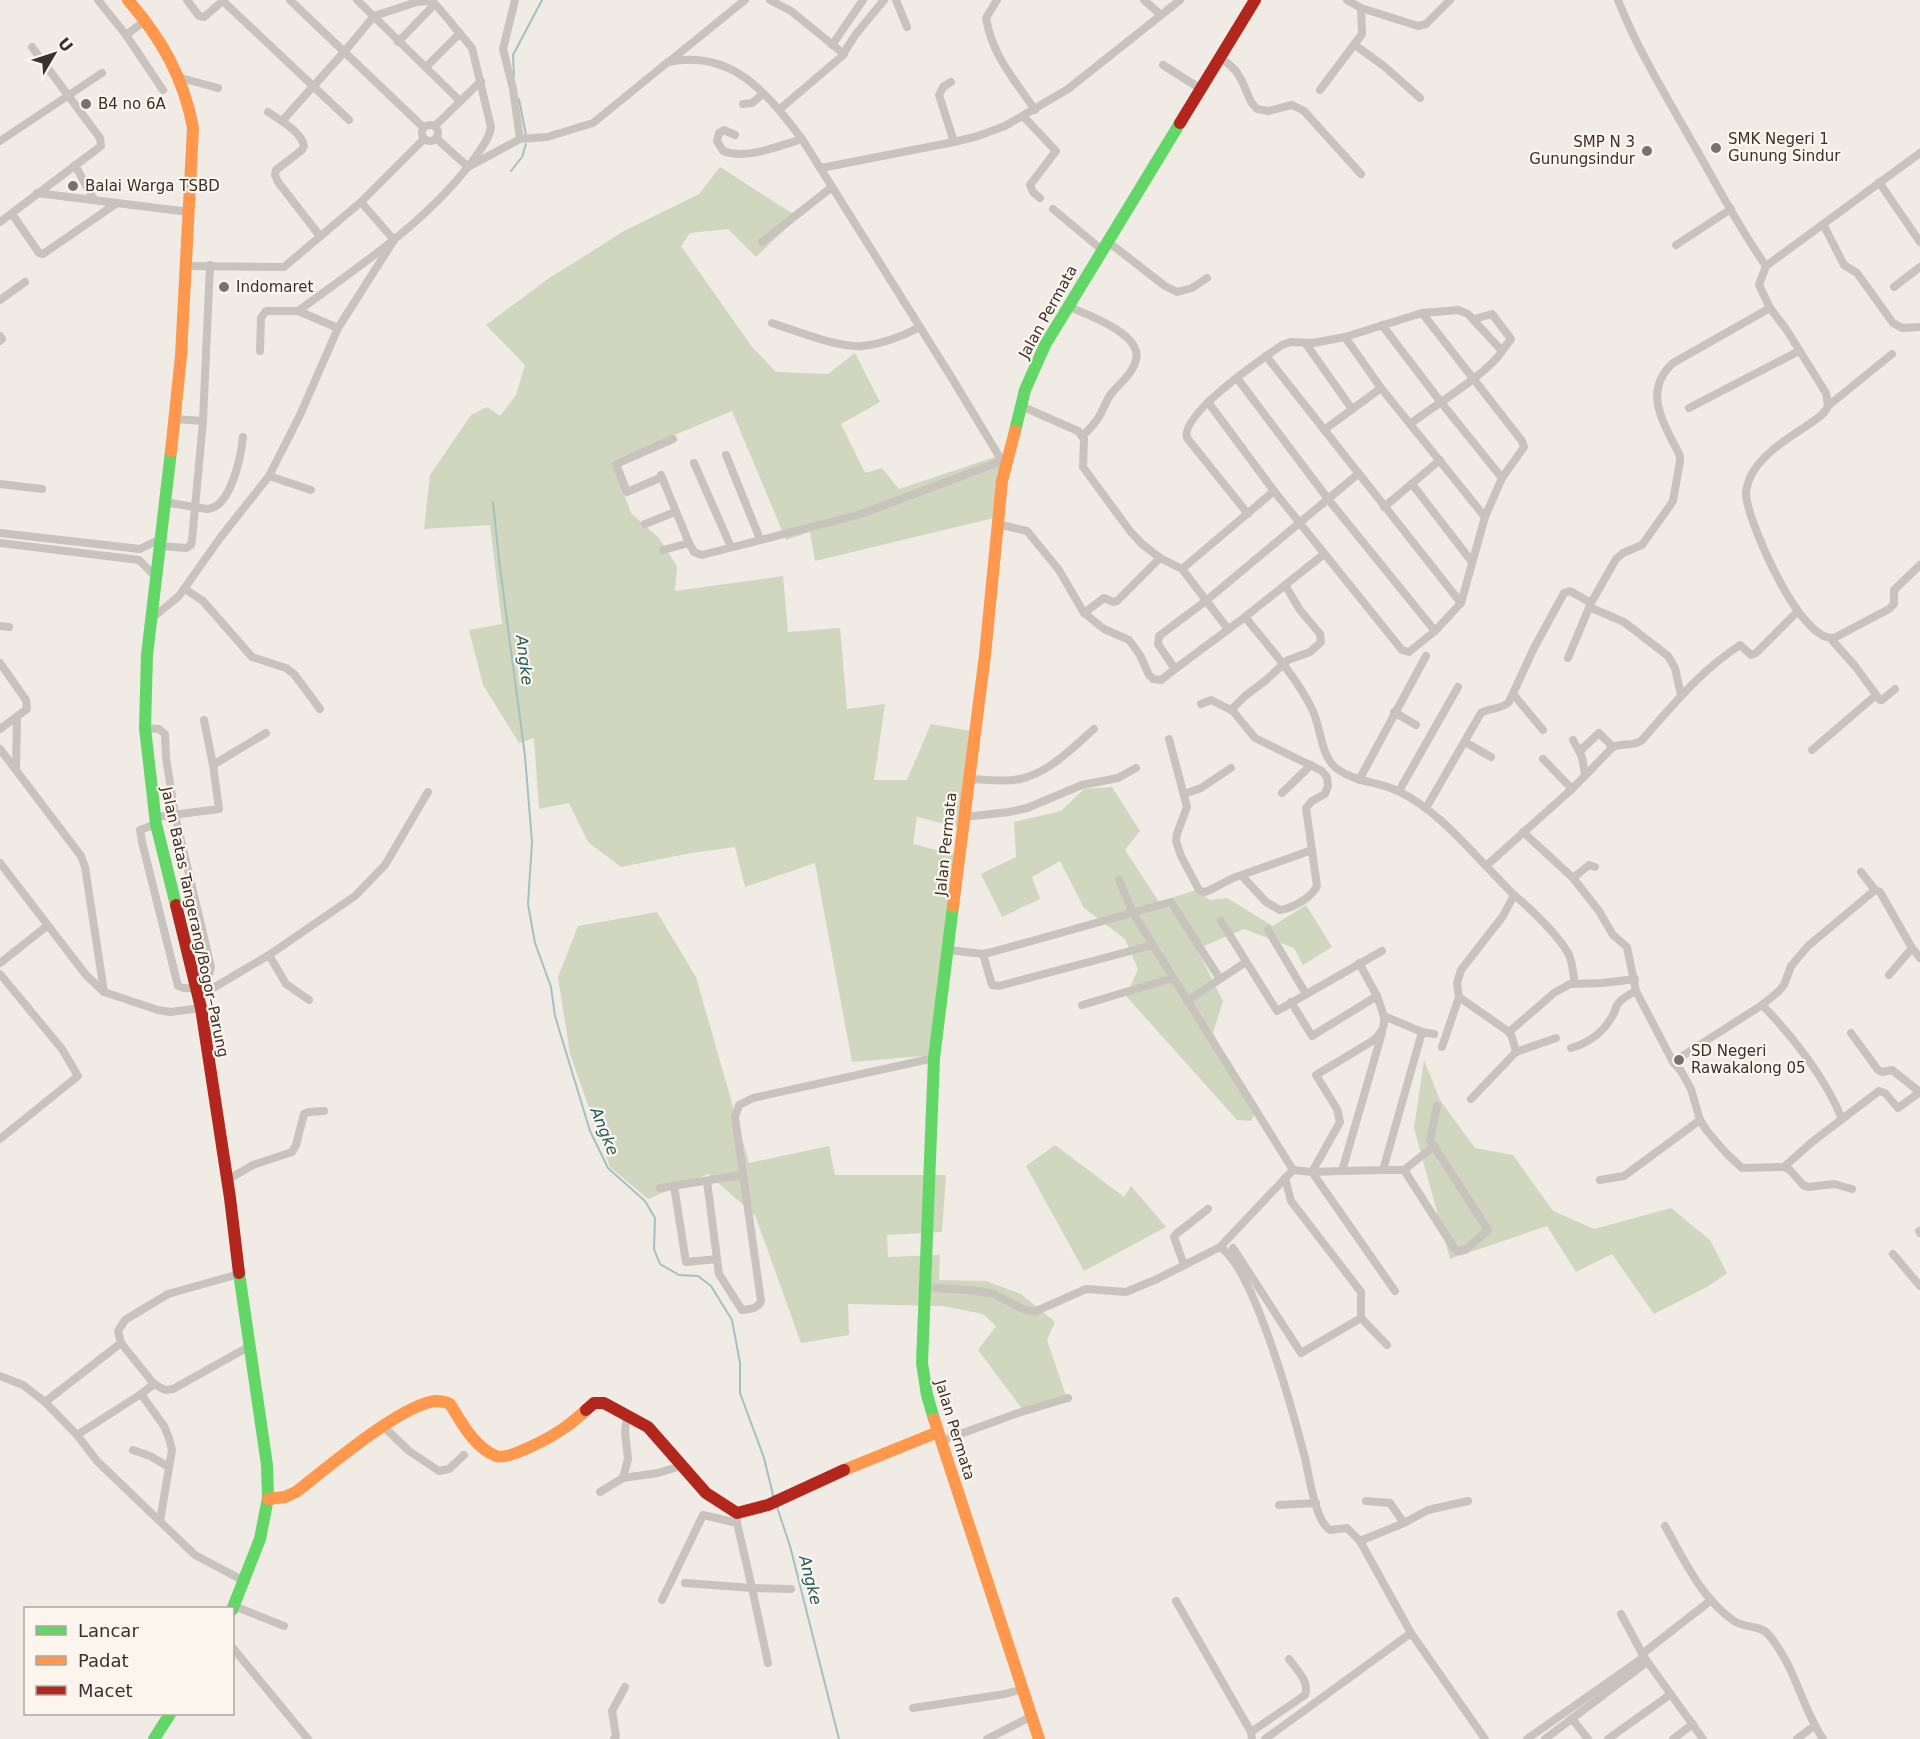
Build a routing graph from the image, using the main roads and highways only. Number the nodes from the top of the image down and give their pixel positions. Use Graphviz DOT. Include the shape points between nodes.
graph roads {
  1 [pos="128,0"];
  2 [pos="1255,0"];
  3 [pos="940,1436"];
  4 [pos="268,1500"];
  5 [pos="234,1607"];
  6 [pos="169,1715"];
  7 [pos="154,1739"];
  8 [pos="1039,1739"];
  1 -- 4 [label="main road, Jalan Batas Tangerang/Bogor–Parung" via="170,56 188,98 194,128 176,419 147,655 146,728 156,821 198,997 227,1180 267,1465"];
  2 -- 3 [label="main road, Jalan Permata" via="1035,364 1004,461 986,655 934,1058 922,1363"];
  3 -- 4 [label="main road" via="817,1482 737,1518 706,1493 648,1427 604,1403 594,1403 563,1429 502,1457 475,1442 453,1407 435,1401 384,1427 296,1492"];
  3 -- 8 [label="main road, Jalan Permata"];
  4 -- 5 [label="main road, Jalan Batas Tangerang/Bogor–Parung" via="246,1582"];
  6 -- 7 [label="main road"];
}
